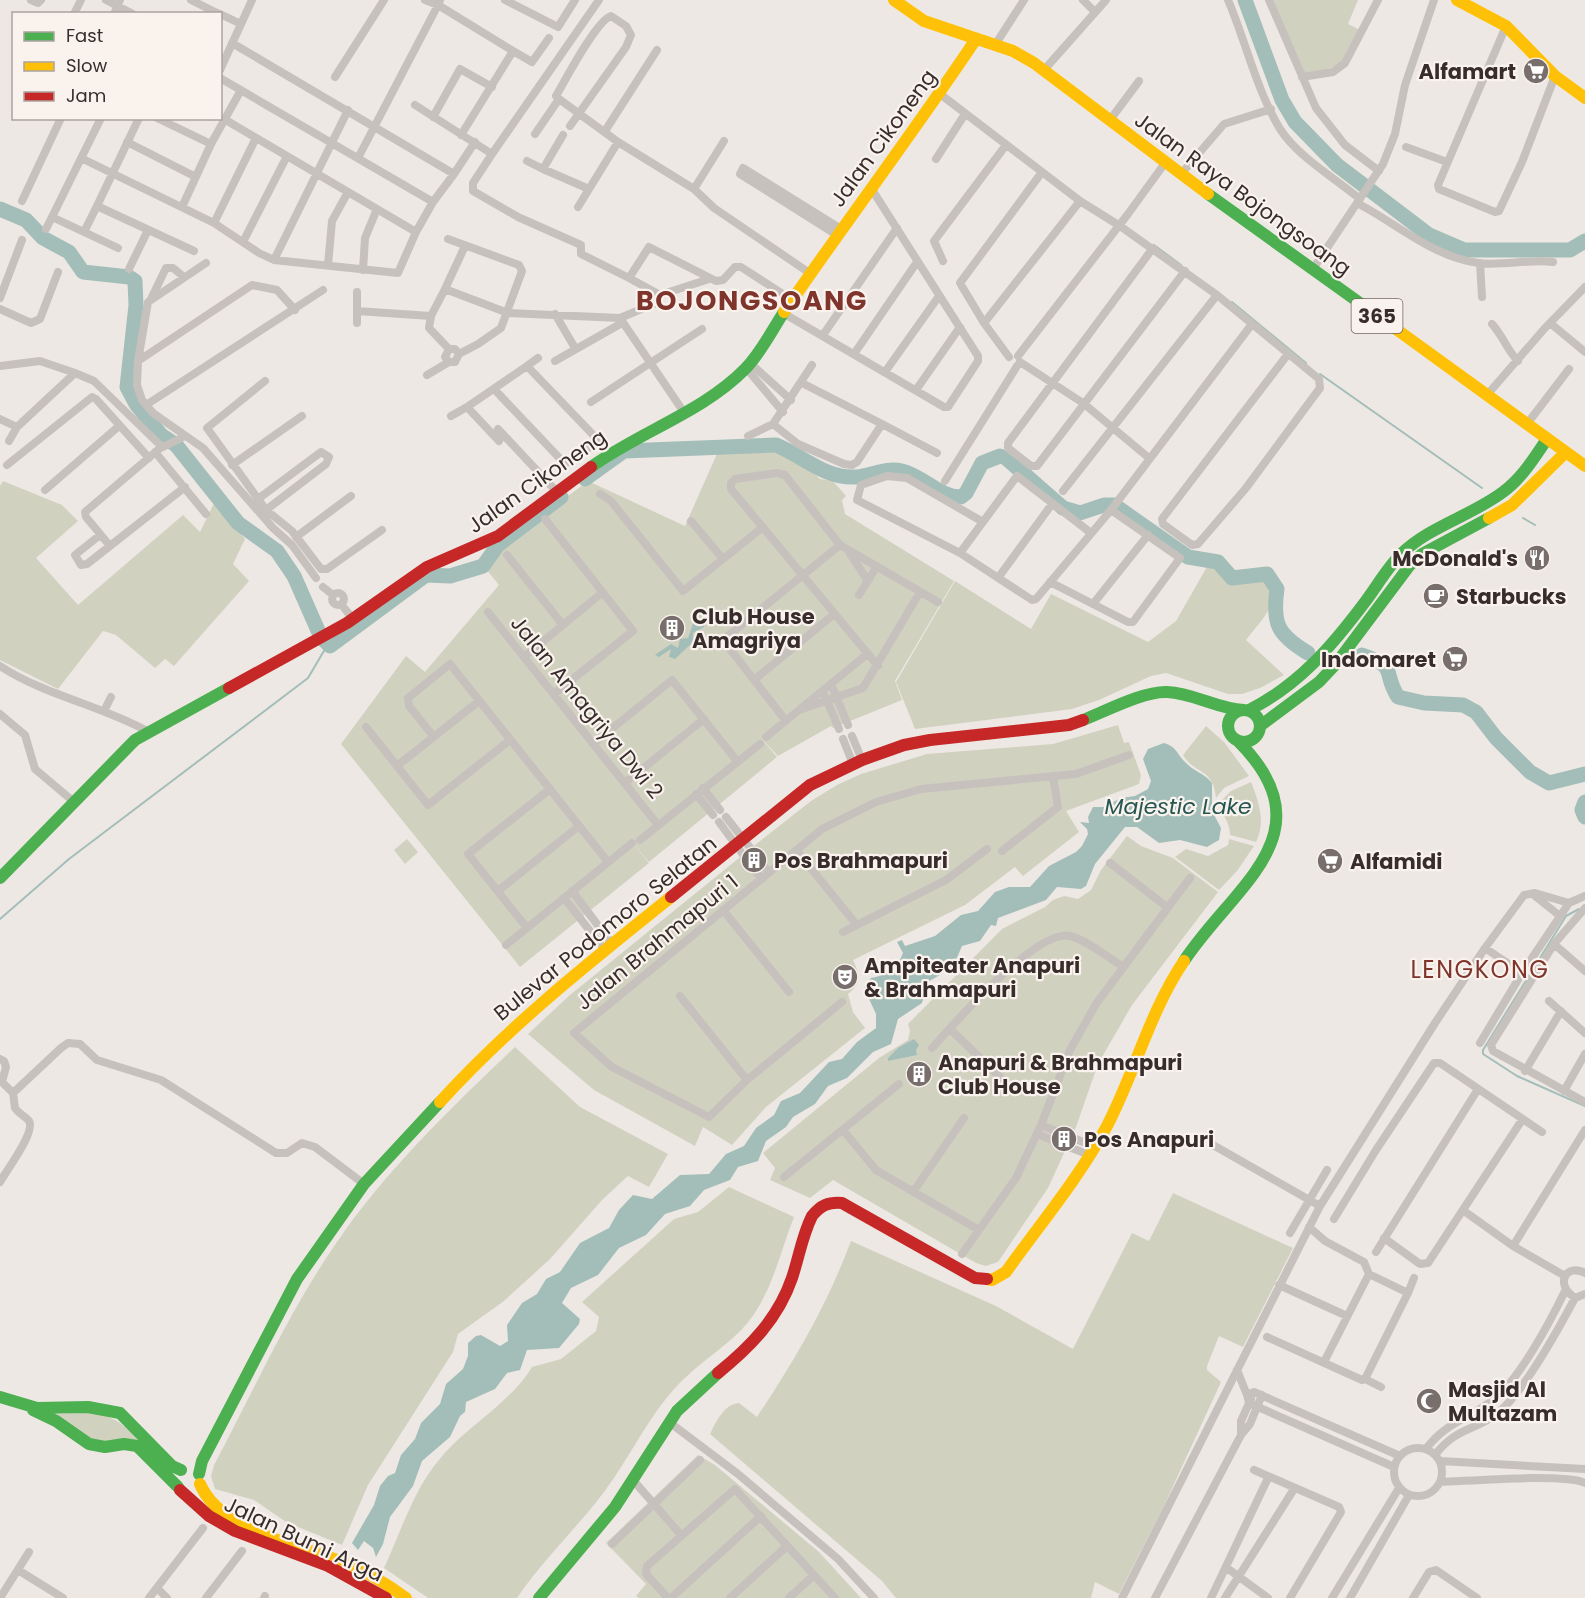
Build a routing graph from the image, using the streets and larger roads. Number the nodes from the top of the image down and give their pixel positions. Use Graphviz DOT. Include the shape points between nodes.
graph roads {
  1 [pos="31,0"];
  2 [pos="41,0"];
  3 [pos="106,0"];
  4 [pos="192,0"];
  5 [pos="252,0"];
  6 [pos="384,0"];
  7 [pos="425,0"];
  8 [pos="506,0"];
  9 [pos="575,0"];
  10 [pos="599,0"];
  11 [pos="894,0"];
  12 [pos="1024,0"];
  13 [pos="1083,0"];
  14 [pos="1106,0"];
  15 [pos="1228,0"];
  16 [pos="1269,0"];
  17 [pos="1378,0"];
  18 [pos="1434,0"];
  19 [pos="1457,0"];
  20 [pos="439,2"];
  21 [pos="1478,5"];
  22 [pos="117,6"];
  23 [pos="1094,11"];
  24 [pos="216,12"];
  25 [pos="222,15"];
  26 [pos="241,24"];
  27 [pos="1506,26"];
  28 [pos="549,38"];
  29 [pos="976,39"];
  30 [pos="232,43"];
  31 [pos="995,45"];
  32 [pos="657,50"];
  33 [pos="513,51"];
  34 [pos="223,58"];
  35 [pos="1044,70"];
  36 [pos="1555,76"];
  37 [pos="335,77"];
  38 [pos="1302,77"];
  39 [pos="222,79"];
  40 [pos="1139,81"];
  41 [pos="492,87"];
  42 [pos="241,90"];
  43 [pos="940,94"];
  44 [pos="1585,98"];
  45 [pos="559,99"];
  46 [pos="415,105"];
  47 [pos="1271,109"];
  48 [pos="348,110"];
  49 [pos="579,112"];
  50 [pos="224,114"];
  51 [pos="965,114"];
  52 [pos="433,117"];
  53 [pos="60,120"];
  54 [pos="100,120"];
  55 [pos="138,120"];
  56 [pos="161,120"];
  57 [pos="221,120"];
  58 [pos="1110,120"];
  59 [pos="375,125"];
  60 [pos="570,126"];
  61 [pos="605,131"];
  62 [pos="535,134"];
  63 [pos="461,135"];
  64 [pos="564,135"];
  65 [pos="256,138"];
  66 [pos="724,141"];
  67 [pos="127,142"];
  68 [pos="331,142"];
  69 [pos="475,142"];
  70 [pos="618,142"];
  71 [pos="211,144"];
  72 [pos="1006,145"];
  73 [pos="1406,147"];
  74 [pos="492,154"];
  75 [pos="287,156"];
  76 [pos="81,158"];
  77 [pos="358,158"];
  78 [pos="936,159"];
  79 [pos="527,161"];
  80 [pos="1448,162"];
  81 [pos="1167,164"];
  82 [pos="543,169"];
  83 [pos="1379,171"];
  84 [pos="112,172"];
  85 [pos="1042,172"];
  86 [pos="316,173"];
  87 [pos="454,174"];
  88 [pos="1181,174"];
  89 [pos="196,177"];
  90 [pos="871,188"];
  91 [pos="589,189"];
  92 [pos="694,189"];
  93 [pos="348,192"];
  94 [pos="1360,199"];
  95 [pos="22,201"];
  96 [pos="1080,201"];
  97 [pos="433,202"];
  98 [pos="97,206"];
  99 [pos="182,207"];
  100 [pos="578,207"];
  101 [pos="377,209"];
  102 [pos="52,217"];
  103 [pos="214,223"];
  104 [pos="1119,226"];
  105 [pos="897,228"];
  106 [pos="46,229"];
  107 [pos="148,230"];
  108 [pos="84,232"];
  109 [pos="416,232"];
  110 [pos="839,232"];
  111 [pos="448,239"];
  112 [pos="22,240"];
  113 [pos="243,243"];
  114 [pos="465,246"];
  115 [pos="118,248"];
  116 [pos="1153,249"];
  117 [pos="194,251"];
  118 [pos="274,260"];
  119 [pos="943,261"];
  120 [pos="917,262"];
  121 [pos="1552,262"];
  122 [pos="206,263"];
  123 [pos="1480,263"];
  124 [pos="328,265"];
  125 [pos="129,269"];
  126 [pos="1313,269"];
  127 [pos="363,270"];
  128 [pos="58,272"];
  129 [pos="1185,272"];
  130 [pos="811,274"];
  131 [pos="184,277"];
  132 [pos="629,278"];
  133 [pos="709,279"];
  134 [pos="1585,286"];
  135 [pos="323,290"];
  136 [pos="445,290"];
  137 [pos="357,292"];
  138 [pos="939,296"];
  139 [pos="1217,296"];
  140 [pos="1482,297"];
  141 [pos="0,298"];
  142 [pos="150,300"];
  143 [pos="792,300"];
  144 [pos="656,303"];
  145 [pos="0,309"];
  146 [pos="295,310"];
  147 [pos="357,311"];
  148 [pos="508,312"];
  149 [pos="783,313"];
  150 [pos="555,314"];
  151 [pos="431,316"];
  152 [pos="621,320"];
  153 [pos="357,322"];
  154 [pos="984,323"];
  155 [pos="1550,323"];
  156 [pos="1252,324"];
  157 [pos="1492,324"];
  158 [pos="960,327"];
  159 [pos="702,329"];
  160 [pos="823,335"];
  161 [pos="575,348"];
  162 [pos="449,350"];
  163 [pos="1585,352"];
  164 [pos="459,354"];
  165 [pos="854,354"];
  166 [pos="1288,354"];
  167 [pos="538,358"];
  168 [pos="1016,360"];
  169 [pos="138,361"];
  170 [pos="555,361"];
  171 [pos="1518,361"];
  172 [pos="449,362"];
  173 [pos="649,364"];
  174 [pos="748,365"];
  175 [pos="812,365"];
  176 [pos="0,366"];
  177 [pos="527,366"];
  178 [pos="1569,369"];
  179 [pos="885,372"];
  180 [pos="75,373"];
  181 [pos="427,375"];
  182 [pos="265,381"];
  183 [pos="1051,382"];
  184 [pos="802,383"];
  185 [pos="494,389"];
  186 [pos="916,390"];
  187 [pos="1487,395"];
  188 [pos="790,400"];
  189 [pos="591,402"];
  190 [pos="1083,403"];
  191 [pos="146,405"];
  192 [pos="467,407"];
  193 [pos="683,411"];
  194 [pos="783,412"];
  195 [pos="302,416"];
  196 [pos="451,416"];
  197 [pos="0,419"];
  198 [pos="773,423"];
  199 [pos="882,424"];
  200 [pos="1527,424"];
  201 [pos="119,426"];
  202 [pos="17,427"];
  203 [pos="1113,427"];
  204 [pos="498,429"];
  205 [pos="185,436"];
  206 [pos="748,436"];
  207 [pos="1547,439"];
  208 [pos="9,441"];
  209 [pos="499,441"];
  210 [pos="599,441"];
  211 [pos="162,449"];
  212 [pos="1566,452"];
  213 [pos="937,453"];
  214 [pos="609,454"];
  215 [pos="1149,458"];
  216 [pos="7,465"];
  217 [pos="232,465"];
  218 [pos="1585,466"];
  219 [pos="945,481"];
  220 [pos="1513,484"];
  221 [pos="185,487"];
  222 [pos="45,490"];
  223 [pos="1063,491"];
  224 [pos="556,492"];
  225 [pos="600,494"];
  226 [pos="1523,495"];
  227 [pos="351,496"];
  228 [pos="1052,504"];
  229 [pos="260,506"];
  230 [pos="1113,506"];
  231 [pos="206,514"];
  232 [pos="545,519"];
  233 [pos="691,520"];
  234 [pos="983,522"];
  235 [pos="763,527"];
  236 [pos="382,530"];
  237 [pos="1091,533"];
  238 [pos="100,535"];
  239 [pos="1148,535"];
  240 [pos="296,537"];
  241 [pos="110,546"];
  242 [pos="844,547"];
  243 [pos="960,553"];
  244 [pos="507,555"];
  245 [pos="723,559"];
  246 [pos="877,566"];
  247 [pos="802,576"];
  248 [pos="316,578"];
  249 [pos="998,578"];
  250 [pos="868,581"];
  251 [pos="1050,582"];
  252 [pos="323,587"];
  253 [pos="603,592"];
  254 [pos="920,592"];
  255 [pos="859,595"];
  256 [pos="938,602"];
  257 [pos="1093,604"];
  258 [pos="488,612"];
  259 [pos="833,615"];
  260 [pos="352,619"];
  261 [pos="563,625"];
  262 [pos="1342,630"];
  263 [pos="1354,640"];
  264 [pos="866,655"];
  265 [pos="524,657"];
  266 [pos="0,666"];
  267 [pos="878,666"];
  268 [pos="754,680"];
  269 [pos="831,684"];
  270 [pos="823,691"];
  271 [pos="554,694"];
  272 [pos="111,697"];
  273 [pos="837,697"];
  274 [pos="1273,698"];
  275 [pos="827,700"];
  276 [pos="480,701"];
  277 [pos="1213,708"];
  278 [pos="1281,709"];
  279 [pos="799,710"];
  280 [pos="1246,710"];
  281 [pos="104,711"];
  282 [pos="0,714"];
  283 [pos="704,719"];
  284 [pos="786,721"];
  285 [pos="366,727"];
  286 [pos="1260,729"];
  287 [pos="143,736"];
  288 [pos="1233,736"];
  289 [pos="434,737"];
  290 [pos="847,738"];
  291 [pos="510,740"];
  292 [pos="593,744"];
  293 [pos="1129,755"];
  294 [pos="1256,759"];
  295 [pos="737,762"];
  296 [pos="858,762"];
  297 [pos="397,766"];
  298 [pos="1053,776"];
  299 [pos="625,783"];
  300 [pos="550,789"];
  301 [pos="700,791"];
  302 [pos="74,802"];
  303 [pos="658,825"];
  304 [pos="579,826"];
  305 [pos="739,843"];
  306 [pos="987,849"];
  307 [pos="796,850"];
  308 [pos="1002,851"];
  309 [pos="608,862"];
  310 [pos="1110,863"];
  311 [pos="770,873"];
  312 [pos="0,878"];
  313 [pos="1190,878"];
  314 [pos="762,879"];
  315 [pos="498,891"];
  316 [pos="572,891"];
  317 [pos="1530,893"];
  318 [pos="1585,896"];
  319 [pos="564,898"];
  320 [pos="1569,903"];
  321 [pos="1167,907"];
  322 [pos="1585,908"];
  323 [pos="723,910"];
  324 [pos="1560,916"];
  325 [pos="856,924"];
  326 [pos="527,928"];
  327 [pos="843,932"];
  328 [pos="1554,944"];
  329 [pos="506,945"];
  330 [pos="609,947"];
  331 [pos="1485,948"];
  332 [pos="1122,966"];
  333 [pos="1585,971"];
  334 [pos="1522,973"];
  335 [pos="789,992"];
  336 [pos="680,996"];
  337 [pos="1549,1001"];
  338 [pos="842,1002"];
  339 [pos="1561,1011"];
  340 [pos="950,1029"];
  341 [pos="1585,1033"];
  342 [pos="1480,1043"];
  343 [pos="932,1048"];
  344 [pos="1585,1054"];
  345 [pos="0,1059"];
  346 [pos="1525,1071"];
  347 [pos="747,1080"];
  348 [pos="1005,1082"];
  349 [pos="899,1084"];
  350 [pos="1478,1089"];
  351 [pos="1564,1091"];
  352 [pos="14,1093"];
  353 [pos="1585,1102"];
  354 [pos="964,1118"];
  355 [pos="1522,1120"];
  356 [pos="1041,1125"];
  357 [pos="843,1130"];
  358 [pos="1585,1130"];
  359 [pos="1542,1132"];
  360 [pos="1061,1133"];
  361 [pos="1037,1134"];
  362 [pos="1071,1137"];
  363 [pos="1057,1142"];
  364 [pos="1213,1145"];
  365 [pos="1066,1146"];
  366 [pos="1092,1151"];
  367 [pos="3,1170"];
  368 [pos="1327,1170"];
  369 [pos="784,1177"];
  370 [pos="0,1182"];
  371 [pos="364,1184"];
  372 [pos="913,1192"];
  373 [pos="1309,1201"];
  374 [pos="1320,1206"];
  375 [pos="1463,1212"];
  376 [pos="1334,1219"];
  377 [pos="1309,1227"];
  378 [pos="979,1230"];
  379 [pos="1290,1233"];
  380 [pos="1384,1238"];
  381 [pos="1513,1246"];
  382 [pos="1376,1252"];
  383 [pos="962,1254"];
  384 [pos="1584,1271"];
  385 [pos="1369,1274"];
  386 [pos="1565,1276"];
  387 [pos="1414,1278"];
  388 [pos="1279,1285"];
  389 [pos="1565,1291"];
  390 [pos="1408,1293"];
  391 [pos="1582,1297"];
  392 [pos="1347,1316"];
  393 [pos="1546,1327"];
  394 [pos="1556,1333"];
  395 [pos="1267,1337"];
  396 [pos="1536,1343"];
  397 [pos="1545,1349"];
  398 [pos="1324,1362"];
  399 [pos="1237,1370"];
  400 [pos="1365,1379"];
  401 [pos="1381,1387"];
  402 [pos="0,1397"];
  403 [pos="1254,1398"];
  404 [pos="1486,1405"];
  405 [pos="23,1406"];
  406 [pos="1493,1417"];
  407 [pos="669,1422"];
  408 [pos="1426,1449"];
  409 [pos="1400,1456"];
  410 [pos="1438,1458"];
  411 [pos="700,1460"];
  412 [pos="1394,1467"];
  413 [pos="1585,1469"];
  414 [pos="1254,1470"];
  415 [pos="192,1474"];
  416 [pos="1268,1478"];
  417 [pos="633,1480"];
  418 [pos="1440,1482"];
  419 [pos="1585,1483"];
  420 [pos="1399,1488"];
  421 [pos="179,1489"];
  422 [pos="1294,1489"];
  423 [pos="1409,1495"];
  424 [pos="654,1504"];
  425 [pos="1386,1509"];
  426 [pos="761,1516"];
  427 [pos="1397,1516"];
  428 [pos="203,1528"];
  429 [pos="681,1535"];
  430 [pos="612,1544"];
  431 [pos="787,1546"];
  432 [pos="242,1551"];
  433 [pos="29,1552"];
  434 [pos="1227,1569"];
  435 [pos="18,1570"];
  436 [pos="814,1575"];
  437 [pos="1238,1576"];
  438 [pos="157,1588"];
  439 [pos="0,1598"];
  440 [pos="63,1598"];
  441 [pos="149,1598"];
  442 [pos="167,1598"];
  443 [pos="206,1598"];
  444 [pos="386,1598"];
  445 [pos="406,1598"];
  446 [pos="539,1598"];
  447 [pos="669,1598"];
  448 [pos="730,1598"];
  449 [pos="789,1598"];
  450 [pos="836,1598"];
  451 [pos="874,1598"];
  452 [pos="1122,1598"];
  453 [pos="1155,1598"];
  454 [pos="1210,1598"];
  455 [pos="1225,1598"];
  456 [pos="1268,1598"];
  457 [pos="1290,1598"];
  458 [pos="1332,1598"];
  459 [pos="1350,1598"];
  460 [pos="1413,1598"];
  461 [pos="1477,1598"];
  1 -- 2 [label="street"];
  3 -- 22 [label="street"];
  4 -- 24 [label="street"];
  5 -- 26 [label="street"];
  6 -- 37 [label="street"];
  7 -- 20 [label="street"];
  8 -- 9 [label="street" via="558,27"];
  10 -- 74 [label="street"];
  11 -- 29 [label="street, Jalan Raya Bojongsoang / 365" via="924,21"];
  12 -- 31 [label="street"];
  13 -- 23 [label="street"];
  14 -- 23 [label="street"];
  15 -- 47 [label="street"];
  16 -- 38 [label="street"];
  17 -- 38 [label="street" via="1345,63 1333,72"];
  18 -- 83 [label="street" via="1405,85 1395,134"];
  19 -- 21 [label="street"];
  20 -- 33 [label="street"];
  20 -- 59 [label="street"];
  21 -- 27 [label="street"];
  23 -- 35 [label="street"];
  25 -- 26 [label="street"];
  26 -- 30 [label="street"];
  27 -- 36 [label="street"];
  27 -- 80 [label="street"];
  28 -- 33 [label="street" via="532,62"];
  29 -- 31 [label="street, Jalan Raya Bojongsoang / 365"];
  29 -- 43 [label="street, Jalan Cikoneng"];
  30 -- 34 [label="street"];
  30 -- 48 [label="street"];
  31 -- 35 [label="street, Jalan Raya Bojongsoang / 365"];
  32 -- 61 [label="street"];
  33 -- 41 [label="street"];
  35 -- 58 [label="street, Jalan Raya Bojongsoang / 365"];
  36 -- 44 [label="street"];
  36 -- 80 [label="street" via="1522,162 1497,212 1438,189"];
  38 -- 83 [label="street" via="1329,128"];
  39 -- 42 [label="street"];
  40 -- 58 [label="street"];
  41 -- 52 [label="street" via="460,69"];
  41 -- 63 [label="street"];
  42 -- 50 [label="street"];
  42 -- 68 [label="street"];
  43 -- 51 [label="street"];
  43 -- 90 [label="street, Jalan Cikoneng"];
  45 -- 49 [label="street"];
  45 -- 49 [label="street" via="556,96 600,25 608,15 621,21 630,31 627,47"];
  45 -- 62 [label="street"];
  46 -- 52 [label="street"];
  47 -- 88 [label="street" via="1224,124"];
  47 -- 94 [label="street" via="1281,130 1301,151"];
  48 -- 59 [label="street"];
  48 -- 68 [label="street"];
  49 -- 60 [label="street"];
  49 -- 61 [label="street"];
  50 -- 65 [label="street"];
  51 -- 72 [label="street"];
  51 -- 78 [label="street"];
  52 -- 63 [label="street"];
  53 -- 95 [label="street"];
  54 -- 76 [label="street"];
  55 -- 67 [label="street"];
  56 -- 71 [label="street"];
  57 -- 71 [label="street"];
  58 -- 81 [label="street, Jalan Raya Bojongsoang / 365"];
  59 -- 77 [label="street"];
  59 -- 87 [label="street"];
  61 -- 70 [label="street"];
  63 -- 69 [label="street"];
  64 -- 82 [label="street"];
  65 -- 75 [label="street"];
  65 -- 103 [label="street"];
  66 -- 92 [label="street"];
  67 -- 84 [label="street"];
  67 -- 89 [label="street"];
  68 -- 77 [label="street"];
  68 -- 86 [label="street"];
  69 -- 74 [label="street"];
  69 -- 87 [label="street"];
  70 -- 91 [label="street"];
  70 -- 92 [label="street"];
  71 -- 89 [label="street"];
  72 -- 85 [label="street"];
  72 -- 119 [label="street" via="934,241"];
  73 -- 80 [label="street"];
  74 -- 132 [label="street" via="473,183 473,191 518,217 581,245 581,254"];
  75 -- 86 [label="street"];
  75 -- 113 [label="street"];
  76 -- 84 [label="street"];
  76 -- 102 [label="street"];
  77 -- 97 [label="street"];
  79 -- 82 [label="street"];
  81 -- 88 [label="street, Jalan Raya Bojongsoang / 365"];
  81 -- 104 [label="street"];
  82 -- 91 [label="street"];
  83 -- 94 [label="street"];
  84 -- 98 [label="street"];
  84 -- 99 [label="street"];
  85 -- 96 [label="street"];
  85 -- 154 [label="street" via="961,280 961,287"];
  86 -- 93 [label="street"];
  86 -- 118 [label="street"];
  87 -- 97 [label="street"];
  88 -- 126 [label="street, Jalan Raya Bojongsoang / 365"];
  89 -- 99 [label="street"];
  90 -- 105 [label="street"];
  90 -- 110 [label="street, Jalan Cikoneng"];
  91 -- 100 [label="street"];
  92 -- 130 [label="street" via="714,208"];
  93 -- 101 [label="street"];
  93 -- 124 [label="street" via="332,221"];
  94 -- 123 [label="street" via="1434,248"];
  94 -- 126 [label="street"];
  96 -- 104 [label="street"];
  96 -- 154 [label="street"];
  97 -- 109 [label="street"];
  98 -- 107 [label="street"];
  98 -- 108 [label="street"];
  99 -- 103 [label="street"];
  101 -- 109 [label="street"];
  101 -- 127 [label="street" via="365,238"];
  102 -- 106 [label="street"];
  102 -- 108 [label="street"];
  103 -- 113 [label="street"];
  104 -- 116 [label="street"];
  104 -- 168 [label="street"];
  105 -- 120 [label="street"];
  105 -- 160 [label="street"];
  107 -- 117 [label="street"];
  107 -- 125 [label="street"];
  108 -- 115 [label="street"];
  109 -- 127 [label="street" via="400,272"];
  110 -- 110 [label="street" via="740,174 743,168"];
  110 -- 130 [label="street, Jalan Cikoneng"];
  111 -- 114 [label="street"];
  112 -- 141 [label="street"];
  113 -- 118 [label="street"];
  114 -- 136 [label="street"];
  114 -- 148 [label="street" via="521,268"];
  116 -- 129 [label="street"];
  116 -- 183 [label="street"];
  118 -- 124 [label="street"];
  120 -- 138 [label="street"];
  120 -- 165 [label="street"];
  121 -- 123 [label="street"];
  122 -- 131 [label="street"];
  123 -- 140 [label="street"];
  124 -- 127 [label="street"];
  126 -- 187 [label="street, Jalan Raya Bojongsoang / 365"];
  128 -- 145 [label="street" via="36,322"];
  129 -- 139 [label="street"];
  129 -- 190 [label="street"];
  130 -- 143 [label="street, Jalan Cikoneng"];
  131 -- 142 [label="street"];
  131 -- 142 [label="street" via="173,268 166,268"];
  132 -- 133 [label="street" via="660,295"];
  132 -- 133 [label="street" via="649,248"];
  133 -- 143 [label="street" via="723,280 735,267 741,267"];
  134 -- 155 [label="street"];
  135 -- 146 [label="street"];
  136 -- 148 [label="street"];
  136 -- 151 [label="street"];
  137 -- 147 [label="street"];
  138 -- 158 [label="street"];
  138 -- 179 [label="street"];
  139 -- 156 [label="street"];
  139 -- 203 [label="street"];
  142 -- 169 [label="street"];
  143 -- 149 [label="street, Jalan Cikoneng"];
  144 -- 152 [label="street"];
  146 -- 169 [label="street" via="277,290 252,285"];
  146 -- 191 [label="street"];
  147 -- 151 [label="street"];
  147 -- 153 [label="street"];
  148 -- 150 [label="street"];
  148 -- 164 [label="street" via="501,328 492,336"];
  149 -- 160 [label="street"];
  149 -- 174 [label="street, Jalan Cikoneng"];
  150 -- 152 [label="street"];
  150 -- 161 [label="street"];
  151 -- 162 [label="street" via="430,331"];
  152 -- 161 [label="street"];
  152 -- 173 [label="street"];
  154 -- 168 [label="street"];
  155 -- 163 [label="street"];
  155 -- 171 [label="street"];
  156 -- 166 [label="street"];
  156 -- 215 [label="street"];
  157 -- 171 [label="street"];
  158 -- 186 [label="street"];
  158 -- 186 [label="street" via="979,358 948,406"];
  159 -- 173 [label="street"];
  160 -- 165 [label="street"];
  161 -- 170 [label="street"];
  162 -- 164 [label="street" via="455,349"];
  162 -- 172 [label="street" via="445,357"];
  164 -- 172 [label="street" via="457,360"];
  165 -- 179 [label="street"];
  166 -- 166 [label="street" via="1319,379 1320,388 1246,488 1198,544 1192,544 1162,524 1162,519"];
  167 -- 177 [label="street"];
  168 -- 183 [label="street"];
  168 -- 219 [label="street"];
  169 -- 191 [label="street" via="138,393"];
  171 -- 187 [label="street"];
  172 -- 181 [label="street"];
  173 -- 189 [label="street"];
  173 -- 193 [label="street"];
  174 -- 188 [label="street"];
  174 -- 193 [label="street, Jalan Cikoneng" via="713,394"];
  174 -- 194 [label="street"];
  175 -- 184 [label="street"];
  176 -- 180 [label="street" via="40,361"];
  177 -- 185 [label="street"];
  177 -- 210 [label="street"];
  178 -- 200 [label="street"];
  179 -- 186 [label="street"];
  180 -- 202 [label="street"];
  180 -- 211 [label="street" via="94,381"];
  182 -- 217 [label="street" via="207,428"];
  183 -- 190 [label="street"];
  183 -- 190 [label="street" via="1007,445 1031,466 1037,466"];
  184 -- 188 [label="street"];
  184 -- 199 [label="street"];
  185 -- 192 [label="street"];
  185 -- 210 [label="street" via="565,464"];
  187 -- 200 [label="street, Jalan Raya Bojongsoang / 365"];
  188 -- 194 [label="street"];
  190 -- 203 [label="street"];
  191 -- 205 [label="street"];
  192 -- 196 [label="street"];
  192 -- 209 [label="street"];
  193 -- 214 [label="street, Jalan Cikoneng"];
  194 -- 198 [label="street"];
  195 -- 217 [label="street"];
  197 -- 202 [label="street"];
  198 -- 199 [label="street" via="798,444 852,465"];
  198 -- 206 [label="street"];
  199 -- 213 [label="street"];
  200 -- 207 [label="street, Jalan Raya Bojongsoang / 365"];
  201 -- 211 [label="street"];
  201 -- 216 [label="street" via="92,397"];
  201 -- 222 [label="street"];
  202 -- 208 [label="street"];
  203 -- 215 [label="street"];
  203 -- 223 [label="street"];
  204 -- 224 [label="street"];
  205 -- 211 [label="street"];
  205 -- 229 [label="street" via="203,448"];
  207 -- 212 [label="street, Jalan Raya Bojongsoang / 365"];
  207 -- 220 [label="street"];
  210 -- 214 [label="street"];
  211 -- 221 [label="street"];
  211 -- 238 [label="street" via="86,512"];
  212 -- 218 [label="street, Jalan Raya Bojongsoang / 365"];
  212 -- 226 [label="street"];
  214 -- 224 [label="street, Jalan Cikoneng"];
  215 -- 230 [label="street"];
  217 -- 229 [label="street"];
  220 -- 226 [label="street" via="1524,485"];
  220 -- 262 [label="street" via="1489,502 1413,542"];
  221 -- 231 [label="street"];
  221 -- 241 [label="street"];
  224 -- 260 [label="street, Jalan Cikoneng" via="498,536 409,577"];
  225 -- 245 [label="street" via="611,501 683,591"];
  226 -- 263 [label="street" via="1492,517 1422,554"];
  227 -- 240 [label="street"];
  228 -- 234 [label="street" via="1017,476"];
  228 -- 237 [label="street"];
  228 -- 249 [label="street"];
  229 -- 229 [label="street" via="326,464 328,457 321,452"];
  229 -- 240 [label="street"];
  229 -- 248 [label="street"];
  230 -- 237 [label="street"];
  230 -- 239 [label="street"];
  232 -- 253 [label="street"];
  233 -- 245 [label="street"];
  234 -- 243 [label="street"];
  234 -- 243 [label="street" via="907,478 887,477 861,485 857,500"];
  235 -- 242 [label="street" via="731,489 731,483 777,472 784,475"];
  235 -- 245 [label="street"];
  235 -- 247 [label="street"];
  236 -- 240 [label="street" via="327,569 313,561"];
  237 -- 251 [label="street"];
  238 -- 241 [label="street"];
  238 -- 241 [label="street" via="75,555 81,565"];
  239 -- 257 [label="street"];
  239 -- 257 [label="street" via="1178,555 1179,561 1133,622"];
  242 -- 246 [label="street"];
  242 -- 247 [label="street"];
  242 -- 250 [label="street"];
  243 -- 249 [label="street"];
  244 -- 261 [label="street"];
  246 -- 250 [label="street"];
  246 -- 254 [label="street"];
  247 -- 259 [label="street"];
  247 -- 268 [label="street" via="723,640"];
  249 -- 251 [label="street" via="1034,600"];
  250 -- 255 [label="street"];
  251 -- 257 [label="street"];
  252 -- 260 [label="street"];
  253 -- 261 [label="street"];
  253 -- 271 [label="street" via="633,631"];
  254 -- 256 [label="street"];
  254 -- 267 [label="street"];
  258 -- 265 [label="street, Jalan Amagriya Dwi 2"];
  259 -- 264 [label="street"];
  259 -- 268 [label="street"];
  260 -- 287 [label="street, Jalan Cikoneng"];
  261 -- 265 [label="street"];
  262 -- 263 [label="street"];
  262 -- 274 [label="street" via="1310,669"];
  263 -- 278 [label="street" via="1319,682"];
  264 -- 267 [label="street"];
  264 -- 269 [label="street"];
  265 -- 271 [label="street, Jalan Amagriya Dwi 2"];
  266 -- 281 [label="street"];
  267 -- 273 [label="street" via="863,688"];
  268 -- 284 [label="street"];
  269 -- 270 [label="street"];
  269 -- 273 [label="street"];
  270 -- 275 [label="street"];
  270 -- 279 [label="street"];
  271 -- 292 [label="street, Jalan Amagriya Dwi 2"];
  272 -- 281 [label="street"];
  273 -- 275 [label="street"];
  273 -- 275 [label="street" via="843,727"];
  274 -- 278 [label="street" via="1271,706"];
  274 -- 280 [label="street"];
  275 -- 279 [label="street"];
  276 -- 289 [label="street"];
  276 -- 289 [label="street" via="450,664 408,698 409,706"];
  276 -- 291 [label="street"];
  277 -- 280 [label="street, Bulevar Podomoro Selatan"];
  277 -- 288 [label="street"];
  277 -- 296 [label="street, Bulevar Podomoro Selatan" via="1190,696 1157,692 1069,725 930,740 883,751"];
  278 -- 286 [label="street"];
  279 -- 284 [label="street"];
  280 -- 286 [label="street" via="1257,716"];
  280 -- 288 [label="street" via="1231,717"];
  281 -- 287 [label="street" via="117,715"];
  282 -- 302 [label="street" via="25,735 35,769"];
  283 -- 292 [label="street" via="672,680"];
  283 -- 295 [label="street"];
  283 -- 299 [label="street"];
  284 -- 295 [label="street"];
  285 -- 297 [label="street"];
  286 -- 288 [label="street" via="1247,742"];
  286 -- 294 [label="street"];
  287 -- 302 [label="street, Jalan Cikoneng"];
  288 -- 294 [label="street"];
  289 -- 297 [label="street"];
  290 -- 296 [label="street"];
  291 -- 297 [label="street" via="428,804"];
  291 -- 300 [label="street"];
  292 -- 299 [label="street, Jalan Amagriya Dwi 2"];
  293 -- 298 [label="street, Jalan Brahmapuri 1" via="1076,774"];
  294 -- 366 [label="street" via="1274,798 1276,825 1270,848 1259,868 1181,964 1124,1095"];
  295 -- 301 [label="street"];
  296 -- 305 [label="street, Bulevar Podomoro Selatan" via="810,785"];
  298 -- 307 [label="street, Jalan Brahmapuri 1" via="921,789 876,802 822,830"];
  298 -- 308 [label="street" via="1058,807"];
  299 -- 303 [label="street, Jalan Amagriya Dwi 2"];
  300 -- 304 [label="street"];
  300 -- 315 [label="street" via="468,854"];
  301 -- 303 [label="street"];
  301 -- 305 [label="street"];
  302 -- 312 [label="street, Jalan Cikoneng"];
  303 -- 309 [label="street"];
  304 -- 309 [label="street"];
  304 -- 315 [label="street"];
  305 -- 311 [label="street" via="758,857"];
  305 -- 314 [label="street"];
  305 -- 330 [label="street, Bulevar Podomoro Selatan"];
  306 -- 325 [label="street" via="946,880"];
  307 -- 311 [label="street, Jalan Brahmapuri 1"];
  307 -- 325 [label="street"];
  309 -- 316 [label="street"];
  310 -- 321 [label="street"];
  311 -- 314 [label="street, Jalan Brahmapuri 1"];
  313 -- 321 [label="street"];
  314 -- 323 [label="street, Jalan Brahmapuri 1"];
  315 -- 326 [label="street"];
  316 -- 319 [label="street"];
  316 -- 330 [label="street"];
  317 -- 320 [label="street"];
  317 -- 324 [label="street"];
  317 -- 331 [label="street" via="1524,895"];
  318 -- 320 [label="street"];
  319 -- 326 [label="street"];
  319 -- 330 [label="street"];
  320 -- 324 [label="street"];
  321 -- 332 [label="street"];
  322 -- 328 [label="street"];
  323 -- 335 [label="street"];
  323 -- 347 [label="street, Jalan Brahmapuri 1" via="574,1032 612,1067 706,1116 712,1116"];
  324 -- 334 [label="street"];
  325 -- 327 [label="street"];
  326 -- 329 [label="street"];
  328 -- 333 [label="street"];
  328 -- 346 [label="street" via="1491,1044 1492,1051"];
  330 -- 371 [label="street, Bulevar Podomoro Selatan" via="486,1053"];
  331 -- 334 [label="street"];
  331 -- 374 [label="street"];
  332 -- 340 [label="street" via="1063,935 1020,957"];
  332 -- 356 [label="street" via="1070,1050"];
  334 -- 342 [label="street"];
  336 -- 347 [label="street"];
  337 -- 339 [label="street"];
  338 -- 347 [label="street"];
  339 -- 341 [label="street"];
  339 -- 346 [label="street"];
  340 -- 343 [label="street"];
  340 -- 348 [label="street"];
  344 -- 351 [label="street"];
  345 -- 352 [label="street" via="6,1067 2,1082"];
  346 -- 351 [label="street"];
  349 -- 357 [label="street"];
  350 -- 355 [label="street"];
  350 -- 376 [label="street" via="1440,1063 1434,1063"];
  350 -- 380 [label="street"];
  351 -- 353 [label="street"];
  352 -- 367 [label="street" via="15,1108 29,1120 30,1128 24,1144"];
  352 -- 371 [label="street" via="61,1048 68,1043 80,1044 97,1060 161,1080 276,1153 287,1153 302,1143 315,1147"];
  354 -- 372 [label="street"];
  355 -- 359 [label="street"];
  355 -- 375 [label="street"];
  356 -- 360 [label="street"];
  356 -- 361 [label="street"];
  357 -- 369 [label="street"];
  357 -- 372 [label="street" via="876,1170"];
  358 -- 381 [label="street"];
  361 -- 363 [label="street"];
  361 -- 378 [label="street" via="1016,1178"];
  362 -- 366 [label="street"];
  364 -- 373 [label="street"];
  365 -- 366 [label="street"];
  366 -- 407 [label="street" via="1006,1272 992,1280 975,1278 842,1203 822,1206 806,1226 793,1276 772,1318 755,1341"];
  367 -- 370 [label="street"];
  368 -- 373 [label="street"];
  371 -- 415 [label="street, Bulevar Podomoro Selatan" via="306,1264"];
  372 -- 378 [label="street"];
  373 -- 374 [label="street"];
  373 -- 379 [label="street"];
  374 -- 377 [label="street"];
  375 -- 380 [label="street" via="1423,1265"];
  375 -- 381 [label="street"];
  377 -- 385 [label="street" via="1325,1241 1364,1262"];
  377 -- 388 [label="street"];
  378 -- 383 [label="street"];
  380 -- 382 [label="street"];
  381 -- 386 [label="street"];
  384 -- 386 [label="street"];
  385 -- 390 [label="street"];
  385 -- 392 [label="street"];
  386 -- 389 [label="street"];
  387 -- 390 [label="street"];
  388 -- 392 [label="street"];
  388 -- 399 [label="street"];
  389 -- 391 [label="street"];
  389 -- 393 [label="street"];
  390 -- 400 [label="street"];
  391 -- 394 [label="street"];
  392 -- 398 [label="street"];
  393 -- 394 [label="street"];
  393 -- 396 [label="street"];
  394 -- 397 [label="street"];
  395 -- 398 [label="street"];
  396 -- 397 [label="street"];
  396 -- 404 [label="street" via="1512,1380"];
  397 -- 406 [label="street"];
  398 -- 400 [label="street"];
  399 -- 403 [label="street"];
  399 -- 452 [label="street"];
  400 -- 401 [label="street"];
  402 -- 405 [label="street, Jalan Bumi Arga"];
  403 -- 409 [label="street"];
  403 -- 412 [label="street"];
  403 -- 453 [label="street" via="1250,1424"];
  404 -- 406 [label="street"];
  404 -- 408 [label="street" via="1446,1427"];
  405 -- 415 [label="street, Jalan Bumi Arga" via="104,1408 120,1413 172,1466"];
  405 -- 421 [label="street, Jalan Bumi Arga" via="89,1444 137,1446"];
  406 -- 410 [label="street" via="1465,1428 1443,1444"];
  407 -- 417 [label="street"];
  407 -- 451 [label="street" via="738,1474 838,1559"];
  408 -- 409 [label="street" via="1412,1449"];
  408 -- 410 [label="street"];
  409 -- 412 [label="street"];
  410 -- 413 [label="street"];
  410 -- 418 [label="street"];
  411 -- 424 [label="street"];
  412 -- 420 [label="street"];
  414 -- 416 [label="street"];
  415 -- 421 [label="street, Bulevar Podomoro Selatan" via="175,1480"];
  415 -- 421 [label="street" via="192,1492"];
  415 -- 445 [label="street, Jalan Bumi Arga" via="209,1503 225,1515 340,1561"];
  416 -- 422 [label="street"];
  416 -- 434 [label="street"];
  417 -- 424 [label="street"];
  417 -- 446 [label="street" via="599,1528"];
  418 -- 419 [label="street" via="1574,1479"];
  418 -- 423 [label="street" via="1427,1494"];
  420 -- 423 [label="street"];
  420 -- 425 [label="street"];
  421 -- 444 [label="street, Jalan Bumi Arga" via="209,1516 235,1531 328,1566"];
  422 -- 437 [label="street"];
  422 -- 457 [label="street" via="1339,1507 1341,1516"];
  423 -- 427 [label="street"];
  424 -- 429 [label="street"];
  424 -- 430 [label="street"];
  425 -- 427 [label="street"];
  425 -- 458 [label="street"];
  426 -- 429 [label="street" via="735,1489"];
  426 -- 431 [label="street"];
  426 -- 447 [label="street"];
  427 -- 459 [label="street"];
  428 -- 438 [label="street"];
  429 -- 447 [label="street" via="645,1570"];
  431 -- 436 [label="street"];
  431 -- 448 [label="street"];
  432 -- 443 [label="street"];
  433 -- 435 [label="street"];
  434 -- 437 [label="street"];
  434 -- 454 [label="street"];
  435 -- 439 [label="street"];
  435 -- 440 [label="street"];
  436 -- 449 [label="street"];
  436 -- 450 [label="street"];
  437 -- 455 [label="street"];
  437 -- 456 [label="street"];
  438 -- 441 [label="street"];
  438 -- 442 [label="street"];
  460 -- 461 [label="street" via="1431,1570 1436,1570"];
}
